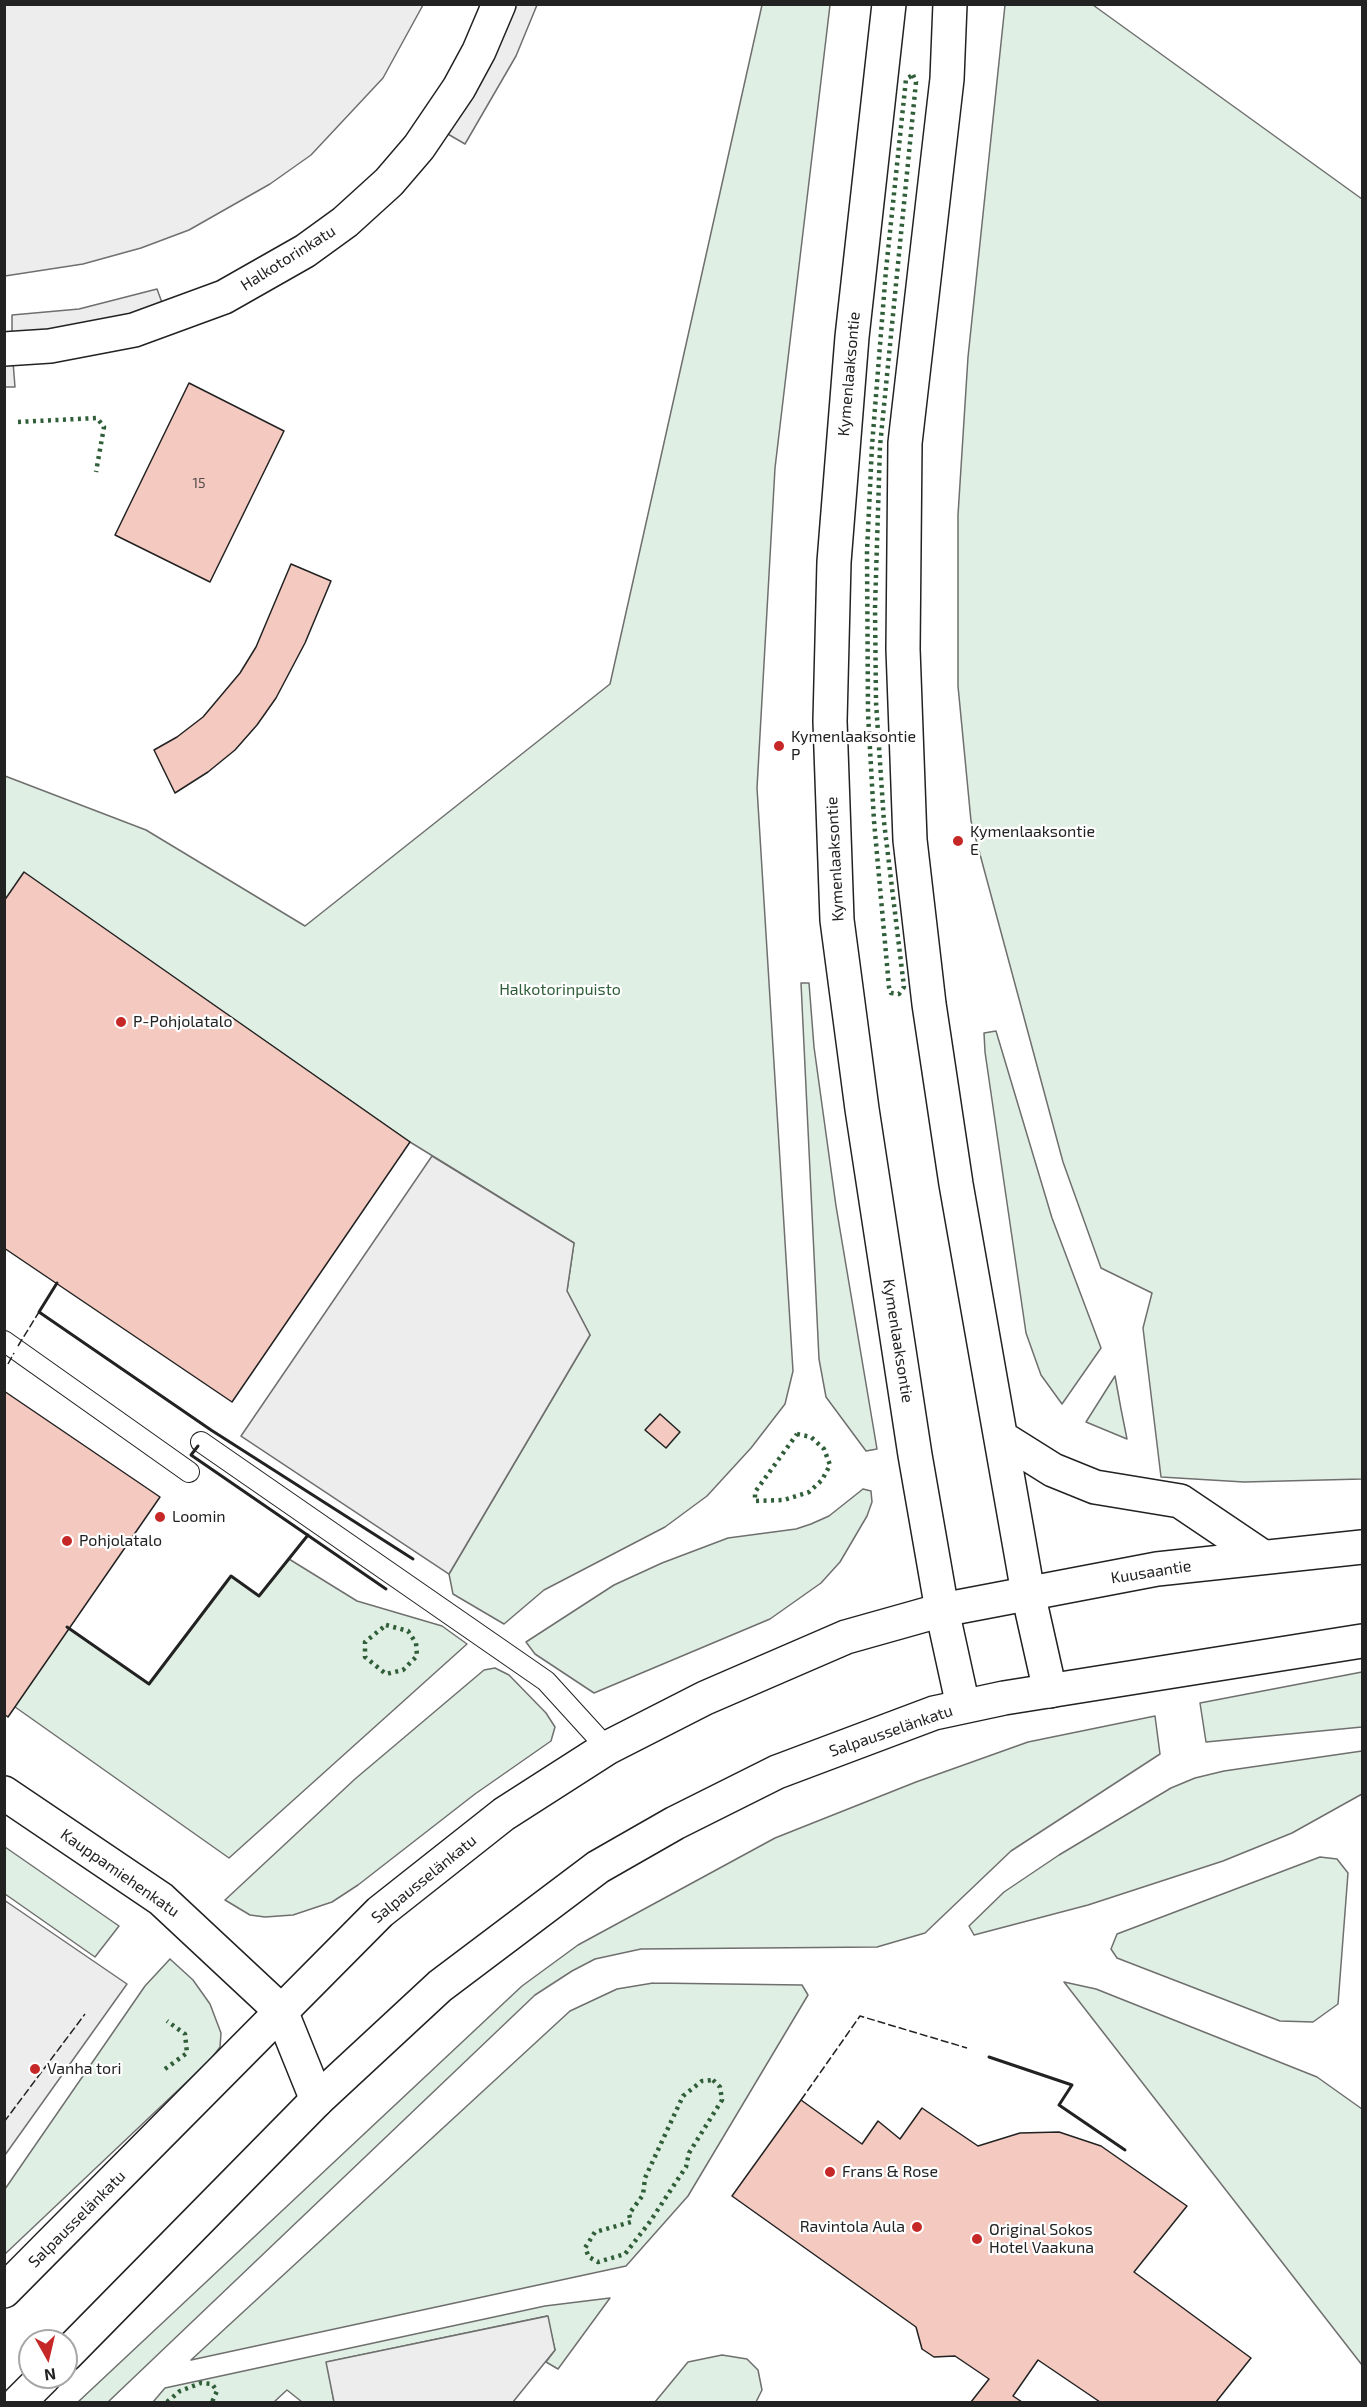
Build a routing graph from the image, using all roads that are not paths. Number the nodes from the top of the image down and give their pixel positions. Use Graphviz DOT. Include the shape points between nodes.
graph roads {
  1 [pos="499,4"];
  2 [pos="889,4"];
  3 [pos="950,4"];
  4 [pos="4,349"];
  5 [pos="4,1341"];
  6 [pos="1002,1438"];
  7 [pos="201,1442"];
  8 [pos="189,1472"];
  9 [pos="1362,1547"];
  10 [pos="1263,1557"];
  11 [pos="1028,1593"];
  12 [pos="942,1610"];
  13 [pos="1362,1641"];
  14 [pos="1050,1691"];
  15 [pos="963,1706"];
  16 [pos="607,1748"];
  17 [pos="4,1792"];
  18 [pos="281,2011"];
  19 [pos="317,2100"];
  20 [pos="4,2291"];
  21 [pos="78,2343"];
  22 [pos="32,2389"];
  23 [pos="19,2403"];
  1 -- 4 [label="main road, Halkotorinkatu" via="480,51 419,147 389,182 305,251 224,297 134,330 50,346"];
  2 -- 12 [label="main road, Kymenlaaksontie" via="852,337 834,562 830,758 841,953"];
  3 -- 6 [label="main road" via="946,79 905,443 903,649 910,840 929,1004"];
  5 -- 8 [label="lane"];
  6 -- 10 [label="main road" via="1053,1470 1095,1487 1180,1501"];
  6 -- 11 [label="main road"];
  7 -- 16 [label="lane" via="546,1681"];
  9 -- 10 [label="main road, Kuusaantie"];
  10 -- 11 [label="main road, Kuusaantie" via="1157,1569"];
  11 -- 12 [label="main road, Kuusaantie"];
  11 -- 14 [label="main road"];
  12 -- 15 [label="main road, Kymenlaaksontie"];
  12 -- 16 [label="main road, Salpausselänkatu" via="846,1637 705,1698"];
  13 -- 14 [label="main road"];
  14 -- 15 [label="main road"];
  15 -- 19 [label="main road, Salpausselänkatu" via="874,1734 777,1772 598,1867 440,1986"];
  16 -- 18 [label="main road, Salpausselänkatu" via="504,1814 389,1905"];
  17 -- 18 [label="main road, Kauppamiehenkatu" via="161,1899"];
  18 -- 19 [label="main road"];
  18 -- 20 [label="main road, Salpausselänkatu"];
  19 -- 21 [label="main road, Salpausselänkatu"];
  22 -- 23 [label="main road"];
}
